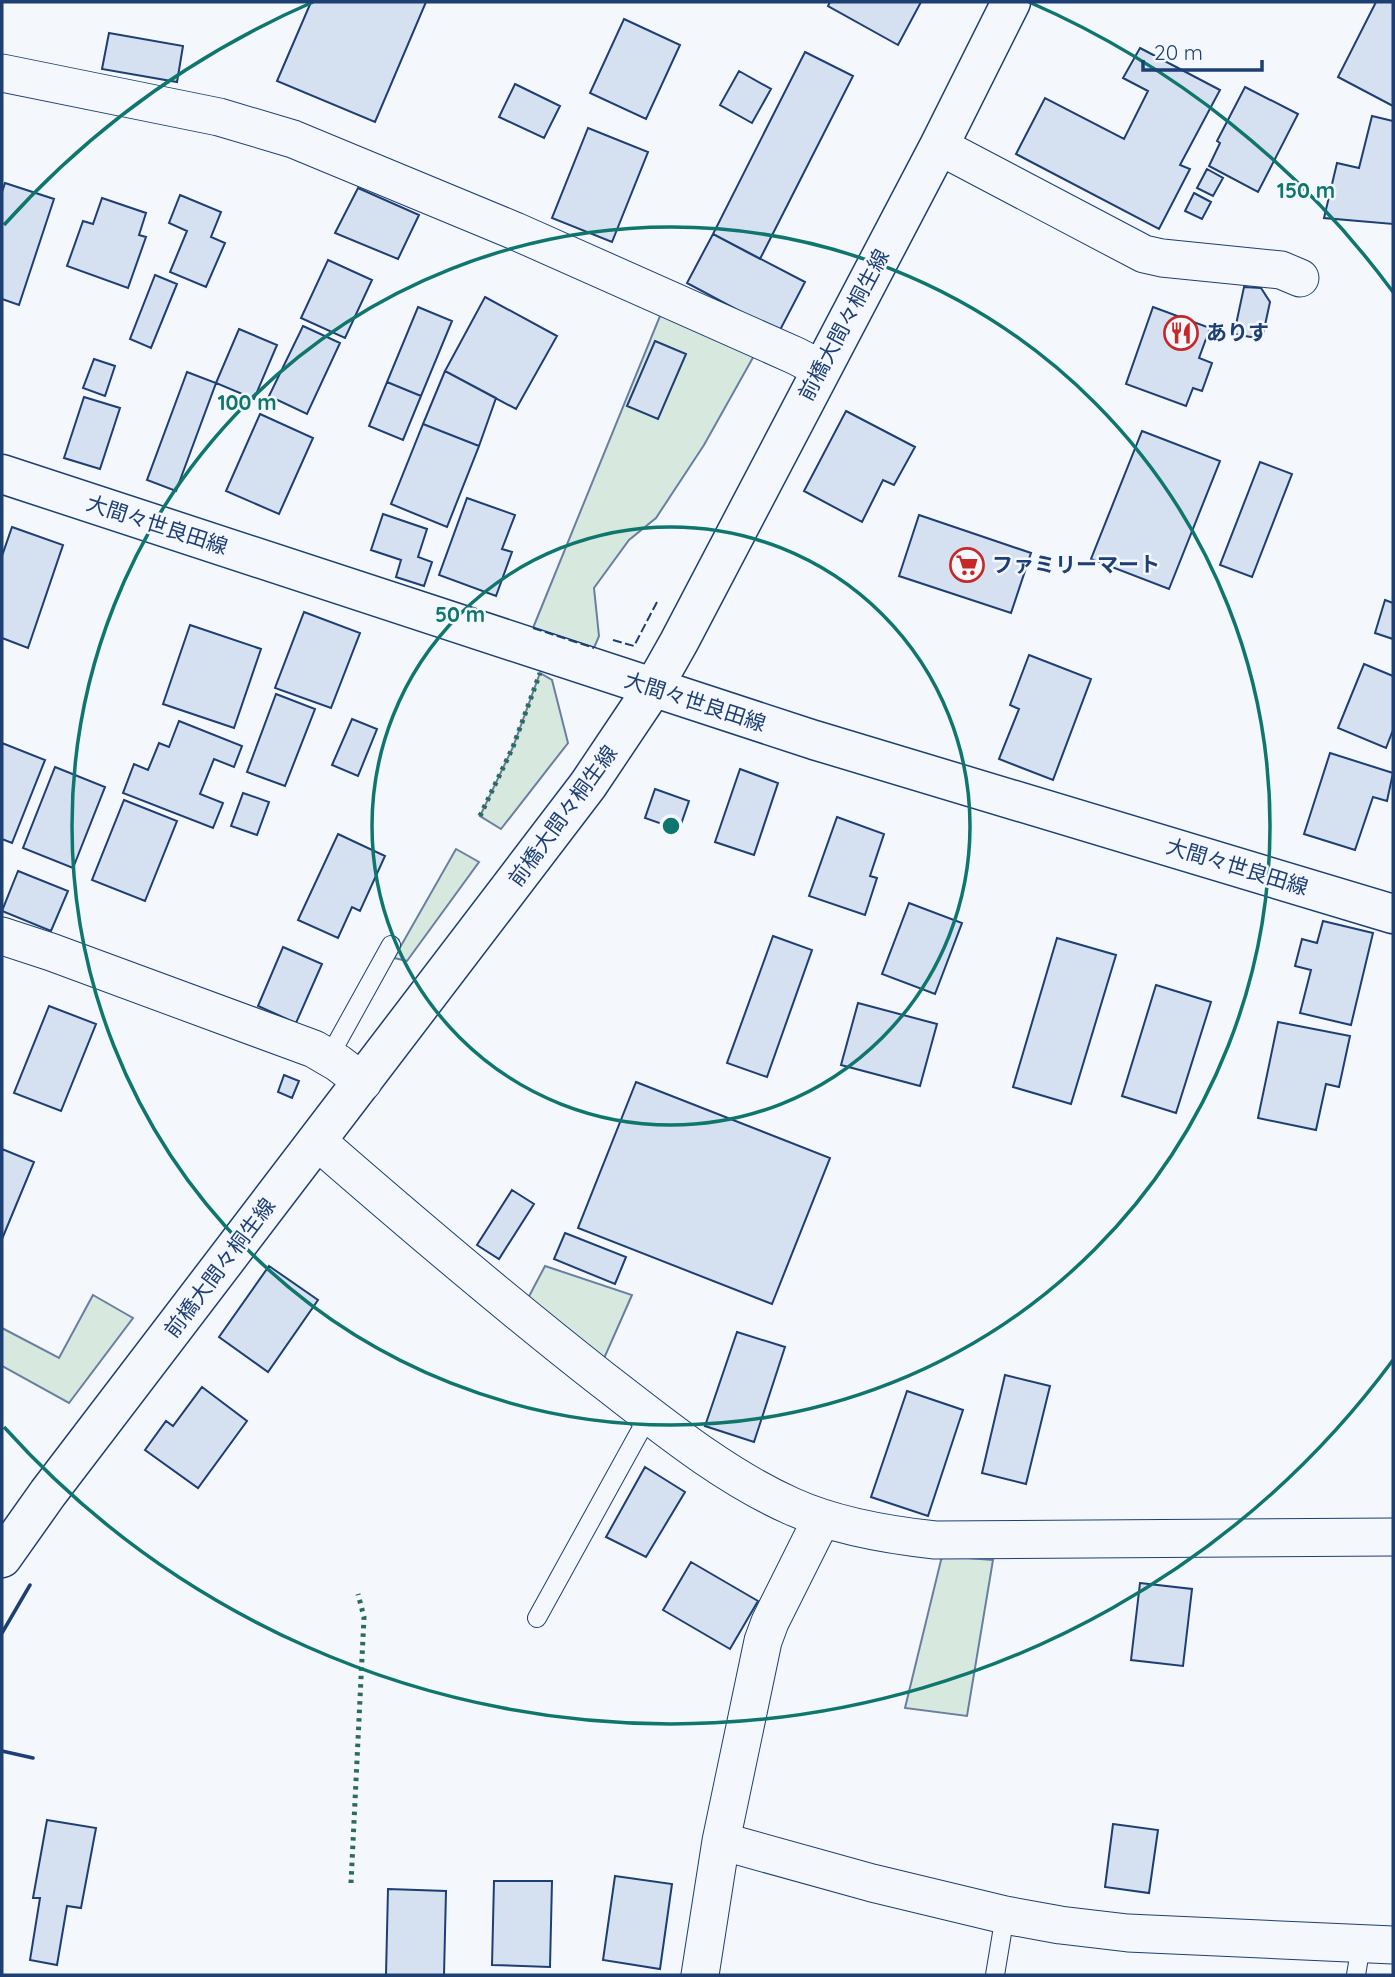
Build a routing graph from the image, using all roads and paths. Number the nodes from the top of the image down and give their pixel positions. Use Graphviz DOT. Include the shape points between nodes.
graph roads {
  1 [pos="1011,2"];
  2 [pos="2,73"];
  3 [pos="939,146"];
  4 [pos="1300,278"];
  5 [pos="821,369"];
  6 [pos="2,474"];
  7 [pos="653,688"];
  8 [pos="1393,914"];
  9 [pos="2,936"];
  10 [pos="391,945"];
  11 [pos="329,1057"];
  12 [pos="363,1082"];
  13 [pos="317,1141"];
  14 [pos="649,1415"];
  15 [pos="822,1518"];
  16 [pos="1393,1537"];
  17 [pos="2,1558"];
  18 [pos="537,1618"];
  19 [pos="721,1841"];
  20 [pos="1005,1915"];
  21 [pos="1370,1955"];
  22 [pos="700,1975"];
  23 [pos="995,1975"];
  1 -- 3 [label="main road, 前橋大間々桐生線"];
  2 -- 5 [label="street" via="219,117 293,139 515,231"];
  3 -- 4 [label="street" via="1144,254 1281,270"];
  3 -- 5 [label="main road, 前橋大間々桐生線"];
  5 -- 7 [label="main road, 前橋大間々桐生線"];
  6 -- 7 [label="main road, 大間々世良田線"];
  7 -- 8 [label="main road, 大間々世良田線"];
  7 -- 12 [label="main road, 前橋大間々桐生線" via="589,785"];
  9 -- 11 [label="street"];
  10 -- 11 [label="lane"];
  11 -- 12 [label="street"];
  12 -- 13 [label="main road, 前橋大間々桐生線"];
  13 -- 14 [label="street"];
  13 -- 17 [label="main road, 前橋大間々桐生線"];
  14 -- 15 [label="street" via="745,1482"];
  14 -- 18 [label="lane"];
  15 -- 16 [label="street" via="935,1540"];
  15 -- 19 [label="street" via="763,1642"];
  19 -- 20 [label="street"];
  19 -- 22 [label="street"];
  20 -- 21 [label="street" via="1128,1933"];
  20 -- 23 [label="lane"];
}
